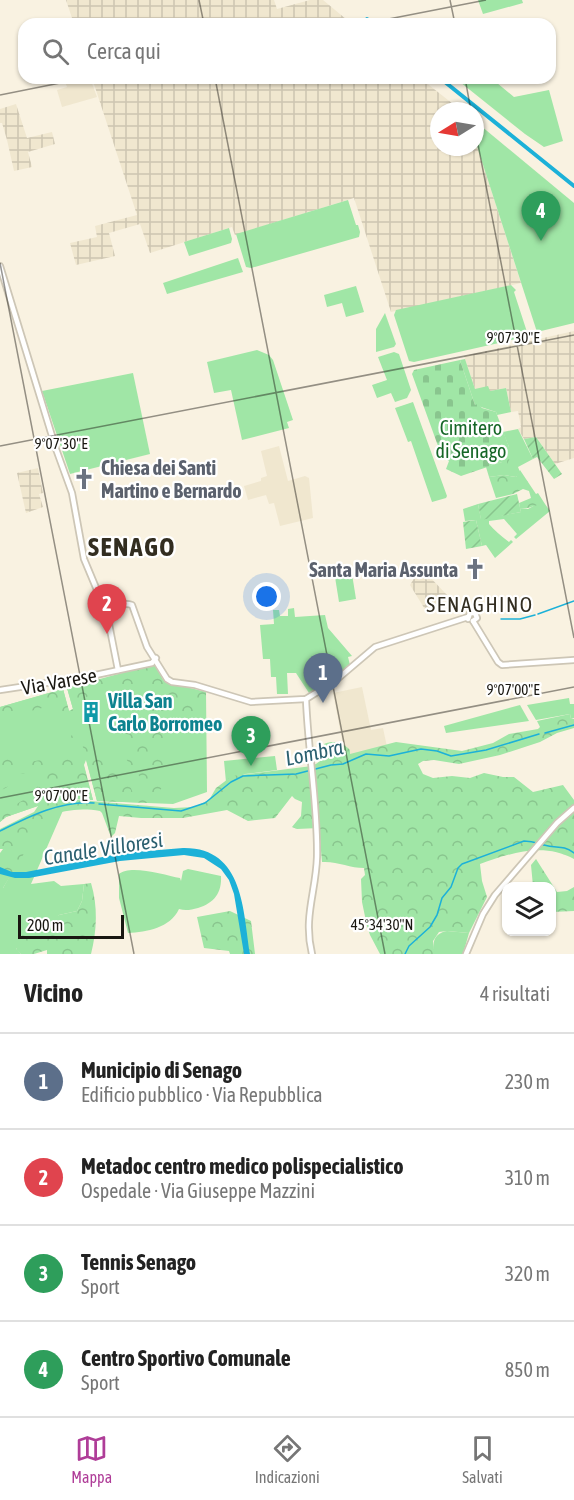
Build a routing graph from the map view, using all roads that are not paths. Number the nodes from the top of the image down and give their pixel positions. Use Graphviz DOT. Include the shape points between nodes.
graph roads {
  1 [pos="0,266"];
  2 [pos="104,601"];
  3 [pos="114,608"];
  4 [pos="107,614"];
  5 [pos="154,660"];
  6 [pos="574,660"];
  7 [pos="118,670"];
  8 [pos="0,690"];
  9 [pos="306,699"];
  10 [pos="574,808"];
  11 [pos="312,954"];
  12 [pos="468,954"];
  1 -- 2 [label="street" via="70,487 83,556"];
  2 -- 3 [label="street"];
  2 -- 4 [label="street"];
  3 -- 4 [label="street"];
  3 -- 5 [label="street" via="130,604 134,607"];
  4 -- 7 [label="street"];
  5 -- 7 [label="street, Via Varese"];
  5 -- 9 [label="street" via="172,682 195,685 246,702"];
  6 -- 9 [label="street" via="505,666 498,662 472,619 456,620 380,645"];
  7 -- 8 [label="street, Via Varese"];
  9 -- 11 [label="street" via="317,860 308,932"];
  10 -- 12 [label="street" via="495,895 483,914"];
}
